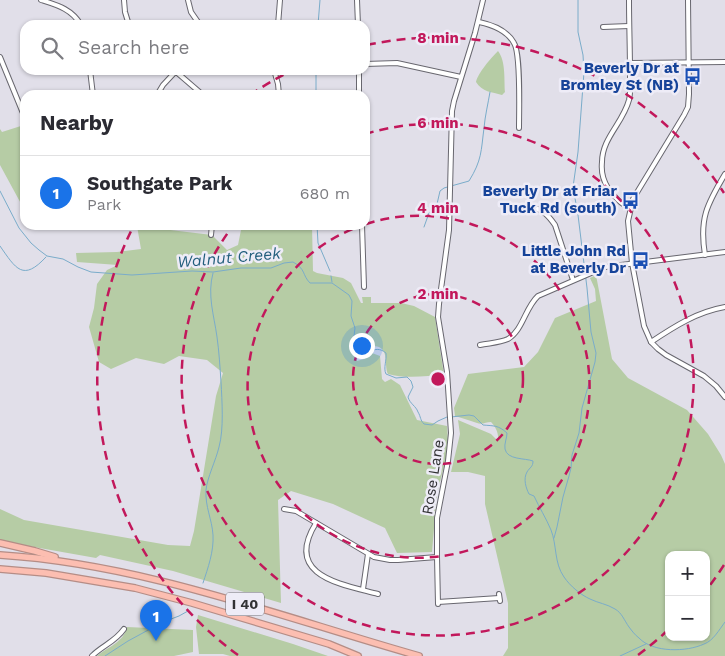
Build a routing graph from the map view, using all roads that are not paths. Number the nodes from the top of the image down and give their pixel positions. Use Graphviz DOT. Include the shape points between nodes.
graph roads {
  1 [pos="41,0"];
  2 [pos="124,0"];
  3 [pos="188,0"];
  4 [pos="280,0"];
  5 [pos="357,0"];
  6 [pos="483,0"];
  7 [pos="629,0"];
  8 [pos="688,0"];
  9 [pos="77,20"];
  10 [pos="127,20"];
  11 [pos="197,20"];
  12 [pos="278,20"];
  13 [pos="358,20"];
  14 [pos="479,22"];
  15 [pos="629,26"];
  16 [pos="604,27"];
  17 [pos="0,57"];
  18 [pos="689,62"];
  19 [pos="725,62"];
  20 [pos="370,64"];
  21 [pos="630,64"];
  22 [pos="91,75"];
  23 [pos="171,75"];
  24 [pos="181,75"];
  25 [pos="275,75"];
  26 [pos="359,75"];
  27 [pos="461,77"];
  28 [pos="92,90"];
  29 [pos="160,90"];
  30 [pos="197,90"];
  31 [pos="279,90"];
  32 [pos="360,90"];
  33 [pos="20,106"];
  34 [pos="519,128"];
  35 [pos="725,174"];
  36 [pos="532,208"];
  37 [pos="630,208"];
  38 [pos="212,230"];
  39 [pos="362,230"];
  40 [pos="211,235"];
  41 [pos="725,252"];
  42 [pos="705,255"];
  43 [pos="632,263"];
  44 [pos="573,280"];
  45 [pos="364,287"];
  46 [pos="725,307"];
  47 [pos="651,342"];
  48 [pos="480,345"];
  49 [pos="725,397"];
  50 [pos="284,510"];
  51 [pos="316,523"];
  52 [pos="0,544"];
  53 [pos="368,554"];
  54 [pos="0,555"];
  55 [pos="436,557"];
  56 [pos="69,562"];
  57 [pos="0,569"];
  58 [pos="363,590"];
  59 [pos="378,594"];
  60 [pos="499,598"];
  61 [pos="124,629"];
  62 [pos="92,656"];
  63 [pos="358,656"];
  64 [pos="419,656"];
  1 -- 9 [label="street" via="61,6"];
  2 -- 10 [label="street"];
  3 -- 11 [label="street"];
  4 -- 12 [label="street"];
  5 -- 13 [label="street"];
  6 -- 14 [label="street, Rose Lane"];
  7 -- 15 [label="street"];
  8 -- 18 [label="street"];
  14 -- 27 [label="street, Rose Lane"];
  14 -- 34 [label="street" via="501,30 516,45"];
  15 -- 16 [label="street"];
  15 -- 21 [label="street"];
  17 -- 33 [label="street"];
  18 -- 19 [label="street"];
  18 -- 21 [label="street"];
  18 -- 37 [label="street" via="688,106"];
  20 -- 27 [label="street" via="397,63"];
  21 -- 37 [label="street" via="629,100 604,147 602,166 610,192"];
  22 -- 28 [label="street"];
  23 -- 29 [label="street"];
  24 -- 30 [label="street"];
  25 -- 31 [label="street"];
  26 -- 32 [label="street"];
  27 -- 55 [label="street, Rose Lane" via="453,106 450,230 438,304 450,424 449,456 437,518"];
  35 -- 42 [label="street" via="704,217"];
  36 -- 44 [label="street" via="550,216"];
  37 -- 43 [label="street"];
  38 -- 40 [label="street"];
  39 -- 45 [label="street"];
  41 -- 42 [label="street"];
  42 -- 43 [label="street"];
  43 -- 44 [label="street" via="606,267"];
  43 -- 47 [label="street" via="644,326"];
  44 -- 48 [label="street" via="536,298 510,337"];
  46 -- 47 [label="street" via="688,318"];
  47 -- 49 [label="street" via="666,356 704,376"];
  50 -- 51 [label="street" via="296,511"];
  51 -- 53 [label="street"];
  51 -- 58 [label="street" via="307,540 311,566 326,578"];
  52 -- 56 [label="highway"];
  53 -- 55 [label="street" via="390,560"];
  53 -- 58 [label="street"];
  54 -- 56 [label="highway, I 40"];
  55 -- 60 [label="street, Rose Lane" via="438,603"];
  56 -- 64 [label="highway, I 40" via="143,576"];
  57 -- 63 [label="highway, I 40" via="135,588 192,602"];
  58 -- 59 [label="street"];
  61 -- 62 [label="street"];
}
